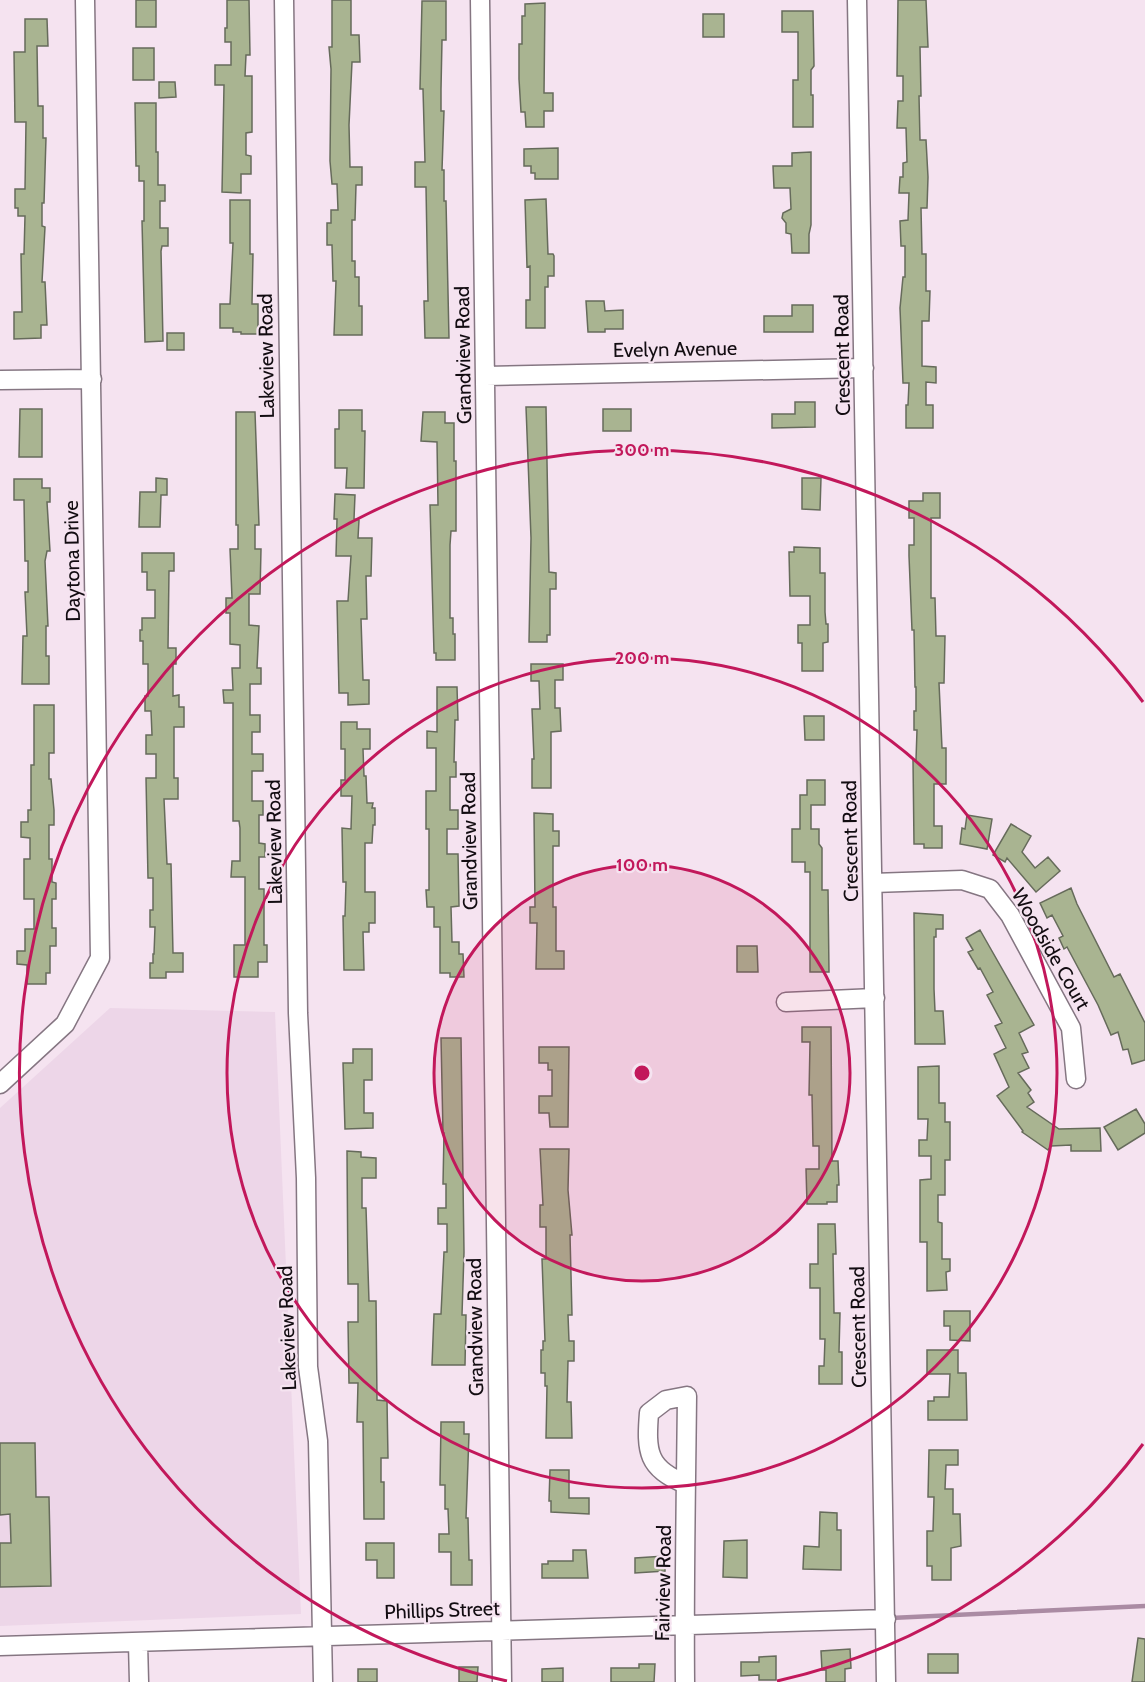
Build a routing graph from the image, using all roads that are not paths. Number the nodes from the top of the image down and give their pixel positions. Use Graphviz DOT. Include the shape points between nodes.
graph roads {
  1 [pos="85,0"];
  2 [pos="284,0"];
  3 [pos="480,0"];
  4 [pos="857,0"];
  5 [pos="864,368"];
  6 [pos="486,376"];
  7 [pos="92,379"];
  8 [pos="0,380"];
  9 [pos="873,883"];
  10 [pos="875,998"];
  11 [pos="786,1002"];
  12 [pos="1076,1079"];
  13 [pos="0,1084"];
  14 [pos="686,1484"];
  15 [pos="886,1614"];
  16 [pos="684,1624"];
  17 [pos="501,1630"];
  18 [pos="323,1636"];
  19 [pos="138,1642"];
  20 [pos="0,1646"];
  21 [pos="139,1682"];
  22 [pos="323,1682"];
  23 [pos="502,1682"];
  24 [pos="685,1682"];
  25 [pos="886,1682"];
  1 -- 7 [label="street, Daytona Drive"];
  2 -- 18 [label="street, Lakeview Road" via="298,1013 306,1178 308,1367 318,1441"];
  3 -- 6 [label="street, Grandview Road"];
  4 -- 5 [label="street, Crescent Road"];
  5 -- 6 [label="street, Evelyn Avenue"];
  5 -- 9 [label="street, Crescent Road"];
  6 -- 17 [label="street, Grandview Road"];
  7 -- 8 [label="street"];
  7 -- 13 [label="street, Daytona Drive" via="100,958 66,1024"];
  9 -- 10 [label="street, Crescent Road"];
  9 -- 12 [label="street, Woodside Court" via="962,880 990,890 1010,915 1071,1028"];
  10 -- 11 [label="street"];
  10 -- 15 [label="street, Crescent Road"];
  14 -- 16 [label="street, Fairview Road"];
  15 -- 16 [label="street, Phillips Street"];
  15 -- 25 [label="street, Crescent Road"];
  16 -- 17 [label="street, Phillips Street"];
  16 -- 24 [label="street, Fairview Road"];
  17 -- 18 [label="street, Phillips Street"];
  17 -- 23 [label="street, Grandview Road"];
  18 -- 19 [label="street, Phillips Street"];
  18 -- 22 [label="street, Lakeview Road"];
  19 -- 20 [label="street, Phillips Street"];
  19 -- 21 [label="street"];
}
